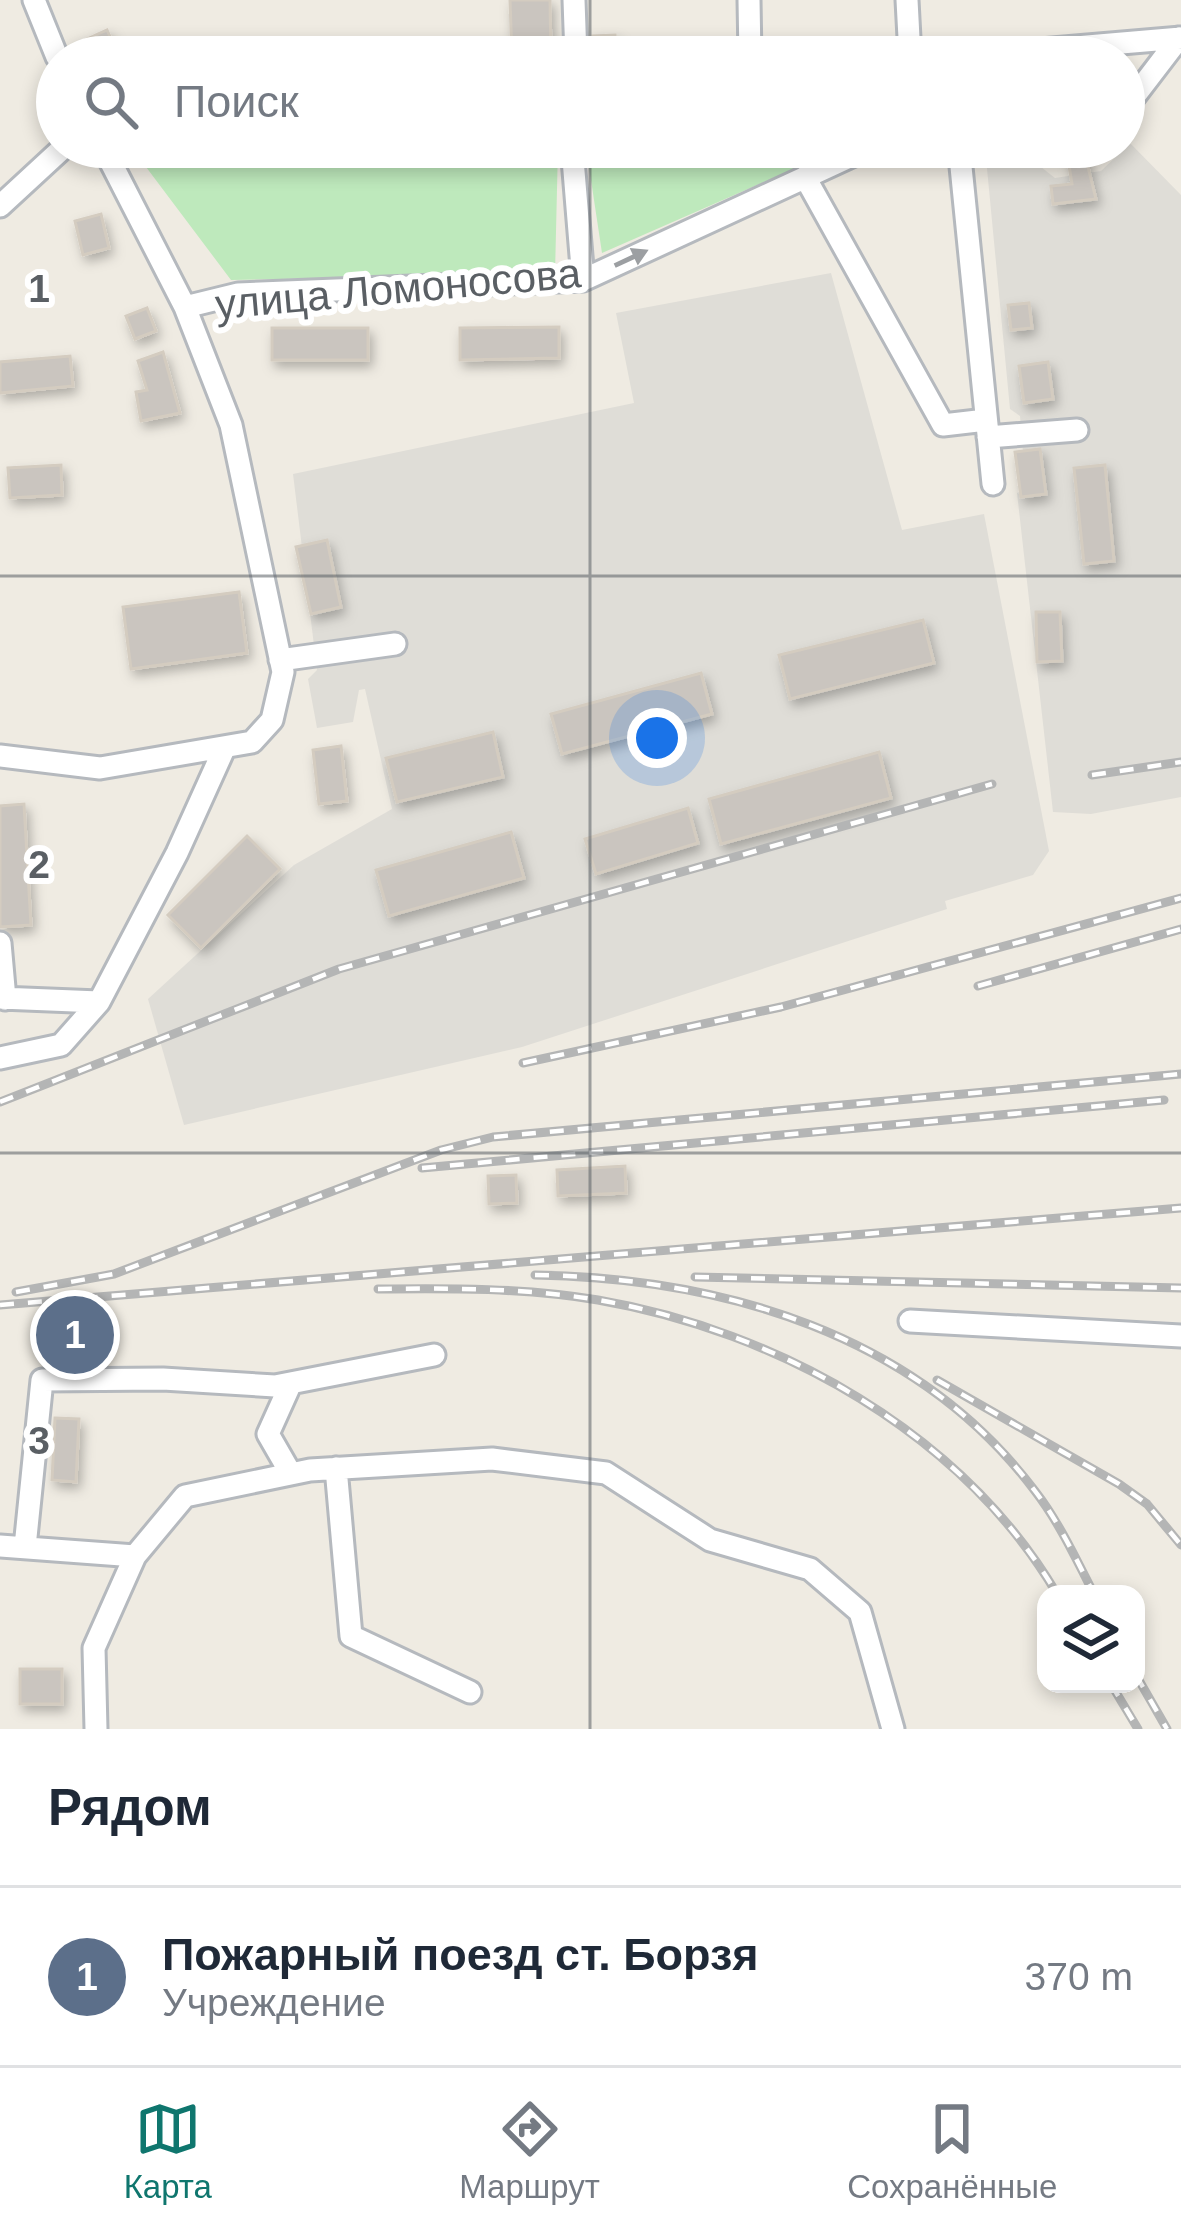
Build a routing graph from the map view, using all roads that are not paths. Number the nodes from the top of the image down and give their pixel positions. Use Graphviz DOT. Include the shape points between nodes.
graph roads {
  1 [pos="34,0"];
  2 [pos="574,0"];
  3 [pos="748,0"];
  4 [pos="907,0"];
  5 [pos="49,36"];
  6 [pos="575,36"];
  7 [pos="749,36"];
  8 [pos="909,36"];
  9 [pos="1180,38"];
  10 [pos="1145,41"];
  11 [pos="1145,83"];
  12 [pos="41,168"];
  13 [pos="114,168"];
  14 [pos="574,168"];
  15 [pos="825,168"];
  16 [pos="961,168"];
  17 [pos="805,177"];
  18 [pos="0,206"];
  19 [pos="583,280"];
  20 [pos="185,307"];
  21 [pos="987,429"];
  22 [pos="1077,430"];
  23 [pos="993,484"];
  24 [pos="395,644"];
  25 [pos="280,660"];
  26 [pos="224,749"];
  27 [pos="0,756"];
  28 [pos="0,943"];
  29 [pos="3,998"];
  30 [pos="99,1002"];
  31 [pos="0,1058"];
  32 [pos="910,1321"];
  33 [pos="1181,1336"];
  34 [pos="434,1355"];
  35 [pos="291,1383"];
  36 [pos="336,1468"];
  37 [pos="291,1474"];
  38 [pos="0,1546"];
  39 [pos="25,1547"];
  40 [pos="135,1556"];
  41 [pos="470,1692"];
  42 [pos="96,1729"];
  43 [pos="893,1729"];
  1 -- 5 [label="street"];
  2 -- 6 [label="street"];
  3 -- 7 [label="street"];
  4 -- 8 [label="street"];
  9 -- 10 [label="street"];
  9 -- 11 [label="street"];
  12 -- 18 [label="street"];
  13 -- 20 [label="street"];
  14 -- 19 [label="street"];
  15 -- 17 [label="street, улица Ломоносова"];
  16 -- 21 [label="street"];
  19 -- 17 [label="street, улица Ломоносова, one-way"];
  17 -- 21 [label="street" via="943,424"];
  19 -- 20 [label="street, улица Ломоносова" via="238,294"];
  20 -- 25 [label="street" via="231,425"];
  21 -- 22 [label="street"];
  21 -- 23 [label="street"];
  24 -- 25 [label="street"];
  25 -- 26 [label="street" via="272,720 252,742"];
  26 -- 27 [label="street" via="100,768"];
  26 -- 30 [label="street"];
  28 -- 29 [label="street"];
  29 -- 30 [label="street"];
  30 -- 31 [label="street" via="61,1045"];
  32 -- 33 [label="street"];
  34 -- 35 [label="street"];
  35 -- 37 [label="street" via="268,1434"];
  35 -- 39 [label="street" via="42,1380"];
  36 -- 37 [label="street"];
  36 -- 41 [label="street" via="351,1636"];
  36 -- 43 [label="street" via="492,1459 606,1473 710,1540 810,1569 860,1612"];
  37 -- 40 [label="street" via="185,1496"];
  38 -- 39 [label="street"];
  39 -- 40 [label="street"];
  40 -- 42 [label="street" via="94,1648"];
}
